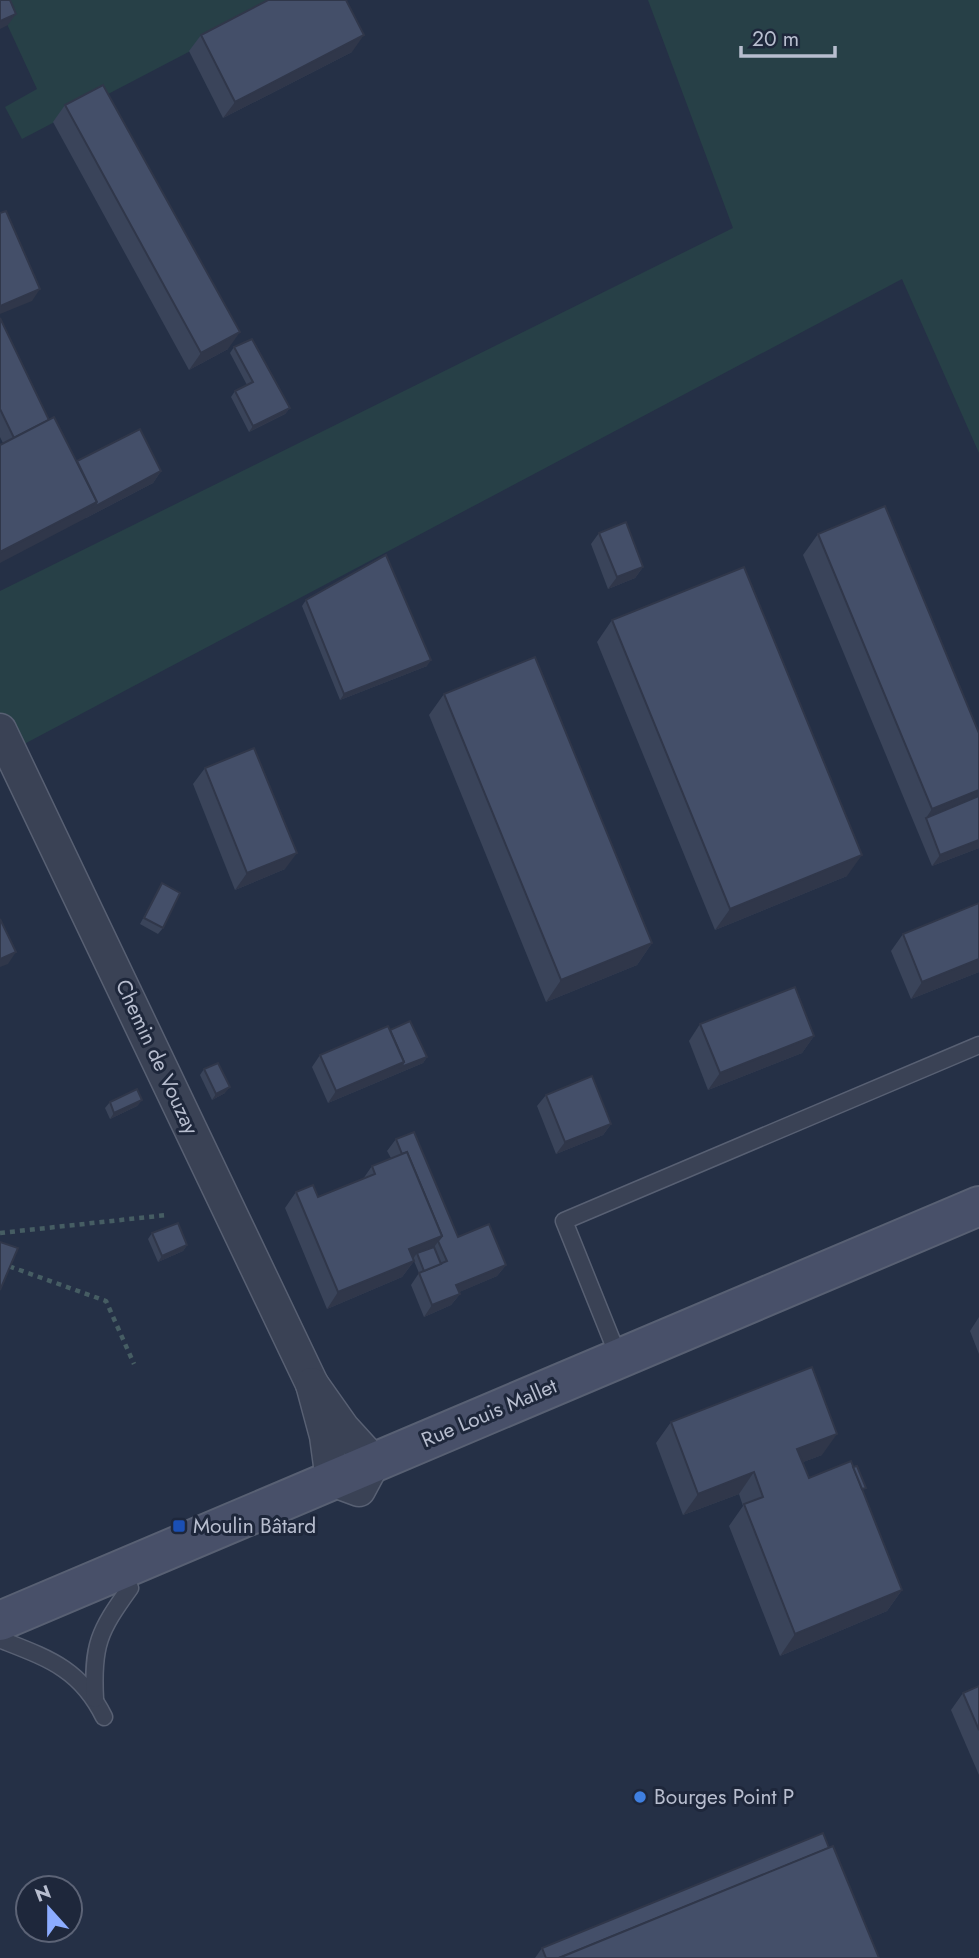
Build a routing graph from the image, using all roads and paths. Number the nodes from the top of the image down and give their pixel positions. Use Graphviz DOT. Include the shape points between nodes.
graph roads {
  1 [pos="4,746"];
  2 [pos="979,1045"];
  3 [pos="979,1206"];
  4 [pos="167,1215"];
  5 [pos="979,1230"];
  6 [pos="0,1233"];
  7 [pos="0,1263"];
  8 [pos="619,1358"];
  9 [pos="134,1364"];
  10 [pos="312,1384"];
  11 [pos="355,1477"];
  12 [pos="126,1579"];
  13 [pos="1,1633"];
  14 [pos="95,1699"];
  15 [pos="104,1717"];
  1 -- 10 [label="street, Chemin de Vouzay"];
  2 -- 8 [label="lane" via="564,1221"];
  3 -- 8 [label="main road, Rue Louis Mallet"];
  4 -- 6 [label="path"];
  5 -- 11 [label="main road, Rue Louis Mallet"];
  7 -- 9 [label="path" via="106,1301"];
  8 -- 11 [label="main road, Rue Louis Mallet"];
  10 -- 11 [label="street, Chemin de Vouzay" via="326,1436"];
  10 -- 11 [label="street, Chemin de Vouzay" via="343,1428"];
  11 -- 12 [label="main road, Rue Louis Mallet"];
  12 -- 13 [label="main road, Rue Louis Mallet"];
  12 -- 14 [label="lane" via="96,1646"];
  13 -- 14 [label="lane" via="55,1661"];
  14 -- 15 [label="lane"];
}
